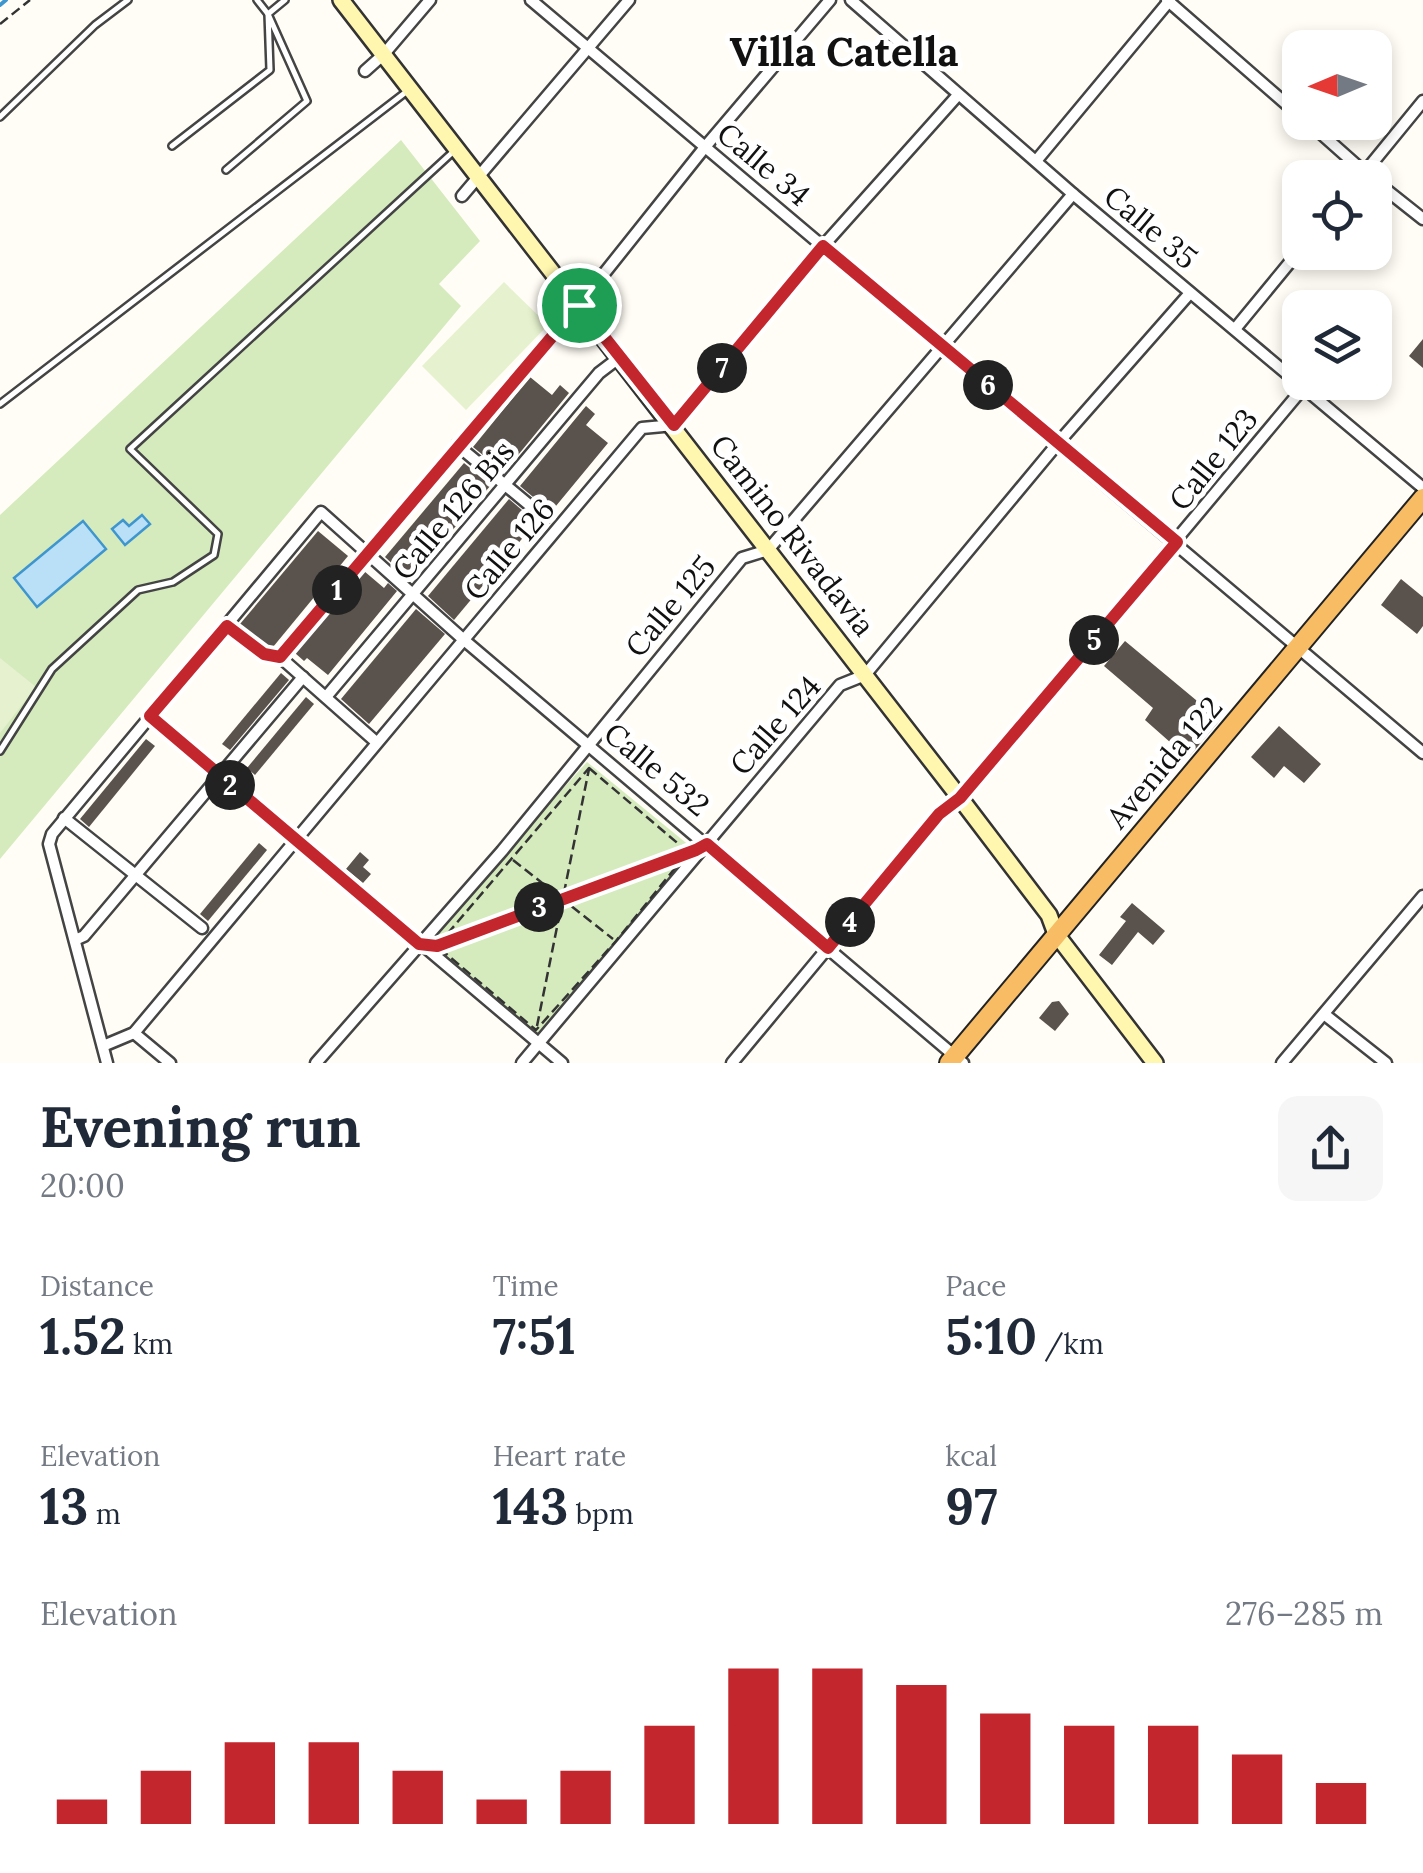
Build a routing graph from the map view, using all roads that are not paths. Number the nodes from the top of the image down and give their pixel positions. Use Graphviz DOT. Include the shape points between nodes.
graph roads {
  1 [pos="128,0"];
  2 [pos="257,0"];
  3 [pos="286,0"];
  4 [pos="341,0"];
  5 [pos="430,0"];
  6 [pos="531,0"];
  7 [pos="629,0"];
  8 [pos="830,0"];
  9 [pos="852,0"];
  10 [pos="1168,0"];
  11 [pos="268,14"];
  12 [pos="588,48"];
  13 [pos="384,54"];
  14 [pos="365,70"];
  15 [pos="411,89"];
  16 [pos="958,95"];
  17 [pos="1282,100"];
  18 [pos="1423,102"];
  19 [pos="0,117"];
  20 [pos="1328,140"];
  21 [pos="172,146"];
  22 [pos="706,147"];
  23 [pos="457,148"];
  24 [pos="1349,160"];
  25 [pos="1380,160"];
  26 [pos="1036,161"];
  27 [pos="226,170"];
  28 [pos="478,176"];
  29 [pos="1073,194"];
  30 [pos="462,196"];
  31 [pos="1392,196"];
  32 [pos="1423,220"];
  33 [pos="823,246"];
  34 [pos="1283,270"];
  35 [pos="1190,292"];
  36 [pos="579,305"];
  37 [pos="1235,328"];
  38 [pos="942,348"];
  39 [pos="620,357"];
  40 [pos="1282,368"];
  41 [pos="1293,400"];
  42 [pos="1319,400"];
  43 [pos="0,404"];
  44 [pos="674,425"];
  45 [pos="1058,443"];
  46 [pos="457,446"];
  47 [pos="506,488"];
  48 [pos="1423,488"];
  49 [pos="1423,498"];
  50 [pos="545,518"];
  51 [pos="1177,542"];
  52 [pos="768,550"];
  53 [pos="367,554"];
  54 [pos="414,594"];
  55 [pos="227,626"];
  56 [pos="464,640"];
  57 [pos="1298,647"];
  58 [pos="280,657"];
  59 [pos="865,675"];
  60 [pos="303,677"];
  61 [pos="326,697"];
  62 [pos="150,716"];
  63 [pos="375,741"];
  64 [pos="588,743"];
  65 [pos="0,751"];
  66 [pos="1423,753"];
  67 [pos="220,776"];
  68 [pos="960,798"];
  69 [pos="64,818"];
  70 [pos="296,841"];
  71 [pos="707,844"];
  72 [pos="136,874"];
  73 [pos="1423,896"];
  74 [pos="202,928"];
  75 [pos="1056,934"];
  76 [pos="74,940"];
  77 [pos="419,944"];
  78 [pos="828,948"];
  79 [pos="1324,1014"];
  80 [pos="134,1033"];
  81 [pos="538,1043"];
  82 [pos="102,1046"];
  83 [pos="956,1061"];
  84 [pos="107,1063"];
  85 [pos="170,1063"];
  86 [pos="316,1063"];
  87 [pos="522,1063"];
  88 [pos="562,1063"];
  89 [pos="732,1063"];
  90 [pos="1154,1063"];
  91 [pos="1282,1063"];
  92 [pos="1386,1063"];
  1 -- 19 [label="lane"];
  2 -- 11 [label="lane"];
  3 -- 11 [label="lane"];
  4 -- 13 [label="main road, Camino Rivadavia"];
  5 -- 13 [label="street"];
  6 -- 12 [label="street, Calle 34"];
  7 -- 12 [label="street"];
  8 -- 22 [label="street"];
  9 -- 16 [label="street, Calle 35"];
  10 -- 17 [label="street"];
  10 -- 26 [label="street"];
  11 -- 21 [label="lane" via="270,70"];
  11 -- 27 [label="lane" via="308,101"];
  12 -- 22 [label="street, Calle 34"];
  12 -- 28 [label="street"];
  13 -- 14 [label="street"];
  13 -- 15 [label="main road, Camino Rivadavia"];
  15 -- 23 [label="main road, Camino Rivadavia"];
  15 -- 43 [label="lane"];
  16 -- 26 [label="street, Calle 35"];
  16 -- 33 [label="street, Calle 126"];
  18 -- 25 [label="street"];
  20 -- 24 [label="street"];
  22 -- 33 [label="street, Calle 34"];
  22 -- 36 [label="street"];
  23 -- 28 [label="main road, Camino Rivadavia"];
  23 -- 65 [label="lane" via="130,449 218,534 214,554 173,582 138,590 52,669"];
  26 -- 29 [label="street, Calle 35"];
  28 -- 30 [label="street"];
  28 -- 36 [label="main road, Camino Rivadavia"];
  29 -- 35 [label="street, Calle 35"];
  29 -- 38 [label="street, Calle 125"];
  31 -- 32 [label="street"];
  33 -- 38 [label="street, Calle 34"];
  33 -- 44 [label="street, Calle 126"];
  34 -- 37 [label="street"];
  35 -- 37 [label="street, Calle 35"];
  35 -- 45 [label="street, Calle 124"];
  36 -- 39 [label="main road, Camino Rivadavia"];
  36 -- 46 [label="street"];
  37 -- 40 [label="street, Calle 35"];
  38 -- 45 [label="street, Calle 34"];
  38 -- 52 [label="street, Calle 125"];
  39 -- 44 [label="main road, Camino Rivadavia"];
  39 -- 47 [label="street, Calle 126 Bis" via="599,373"];
  41 -- 51 [label="street, Calle 123"];
  42 -- 48 [label="street, Calle 35"];
  44 -- 52 [label="main road, Camino Rivadavia"];
  44 -- 56 [label="street, Calle 126" via="642,428"];
  45 -- 51 [label="street, Calle 34"];
  45 -- 59 [label="street, Calle 124"];
  46 -- 47 [label="street"];
  46 -- 53 [label="street"];
  47 -- 50 [label="street"];
  47 -- 54 [label="street, Calle 126 Bis"];
  49 -- 57 [label="highway, Avenida 122"];
  51 -- 57 [label="street, Calle 34"];
  51 -- 68 [label="street, Calle 123"];
  52 -- 59 [label="main road, Camino Rivadavia"];
  52 -- 64 [label="street, Calle 125" via="742,558"];
  53 -- 54 [label="street, Calle 532"];
  53 -- 55 [label="street, Calle 532" via="320,512"];
  53 -- 58 [label="street"];
  54 -- 56 [label="street, Calle 532"];
  54 -- 61 [label="street, Calle 126 Bis"];
  55 -- 58 [label="street" via="264,654"];
  55 -- 62 [label="street"];
  56 -- 63 [label="street, Calle 126"];
  56 -- 64 [label="street, Calle 532"];
  57 -- 66 [label="street, Calle 34"];
  57 -- 75 [label="highway, Avenida 122"];
  58 -- 60 [label="street"];
  59 -- 68 [label="main road, Camino Rivadavia"];
  59 -- 71 [label="street, Calle 124" via="840,686"];
  60 -- 61 [label="street"];
  60 -- 67 [label="street"];
  61 -- 63 [label="street"];
  62 -- 67 [label="street"];
  62 -- 69 [label="street"];
  63 -- 70 [label="street, Calle 126"];
  64 -- 71 [label="street, Calle 532"];
  64 -- 77 [label="street, Calle 125" via="506,855"];
  67 -- 70 [label="street"];
  67 -- 72 [label="street"];
  68 -- 75 [label="main road, Camino Rivadavia" via="1049,915"];
  68 -- 78 [label="street, Calle 123" via="939,814"];
  69 -- 72 [label="street"];
  69 -- 76 [label="street" via="50,844"];
  70 -- 77 [label="street"];
  70 -- 80 [label="street, Calle 126"];
  71 -- 78 [label="street, Calle 532"];
  71 -- 81 [label="street, Calle 124"];
  72 -- 74 [label="street"];
  72 -- 76 [label="street"];
  73 -- 79 [label="street"];
  75 -- 83 [label="highway, Avenida 122"];
  75 -- 90 [label="main road, Camino Rivadavia"];
  76 -- 82 [label="street"];
  77 -- 81 [label="street"];
  77 -- 86 [label="street, Calle 125"];
  78 -- 83 [label="street, Calle 532"];
  78 -- 89 [label="street, Calle 123"];
  79 -- 91 [label="street"];
  79 -- 92 [label="street"];
  80 -- 82 [label="street, Calle 126"];
  80 -- 85 [label="street"];
  81 -- 87 [label="street, Calle 124"];
  81 -- 88 [label="street"];
  82 -- 84 [label="street"];
}
